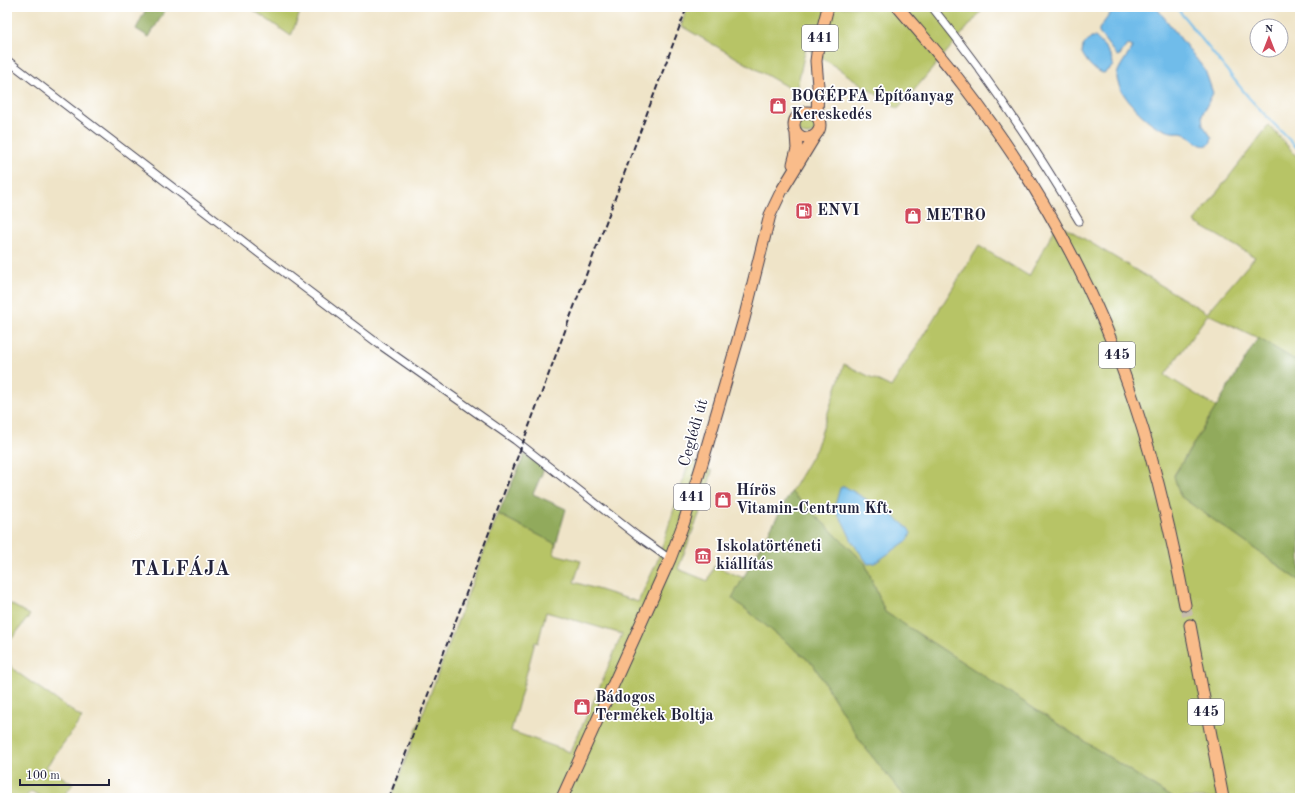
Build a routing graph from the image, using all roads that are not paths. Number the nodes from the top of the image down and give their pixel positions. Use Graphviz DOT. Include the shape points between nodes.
graph roads {
  1 [pos="828,7"];
  2 [pos="898,7"];
  3 [pos="932,7"];
  4 [pos="7,60"];
  5 [pos="816,70"];
  6 [pos="804,112"];
  7 [pos="817,116"];
  8 [pos="796,134"];
  9 [pos="815,136"];
  10 [pos="788,179"];
  11 [pos="1079,220"];
  12 [pos="670,559"];
  13 [pos="1186,605"];
  14 [pos="1190,625"];
  15 [pos="562,798"];
  16 [pos="1222,798"];
  1 -- 5 [label="main road, 441" via="818,46"];
  2 -- 13 [label="main road, 445" via="963,84 998,133 1049,213 1091,294 1115,348 1147,441 1169,524"];
  3 -- 11 [label="street" via="1009,112"];
  4 -- 12 [label="street" via="380,345 515,440"];
  5 -- 6 [label="main road, 441" via="810,99"];
  5 -- 7 [label="main road, 441"];
  6 -- 7 [label="main road"];
  6 -- 8 [label="main road, 441" via="794,122"];
  7 -- 9 [label="main road, 441" via="820,126"];
  8 -- 9 [label="main road" via="805,139"];
  8 -- 10 [label="main road, Ceglédi út / 441" via="797,149"];
  9 -- 10 [label="main road, Ceglédi út / 441"];
  10 -- 12 [label="main road, Ceglédi út / 441" via="770,214 744,319 688,511"];
  12 -- 15 [label="main road, Ceglédi út / 441"];
  14 -- 16 [label="main road, 445"];
}
